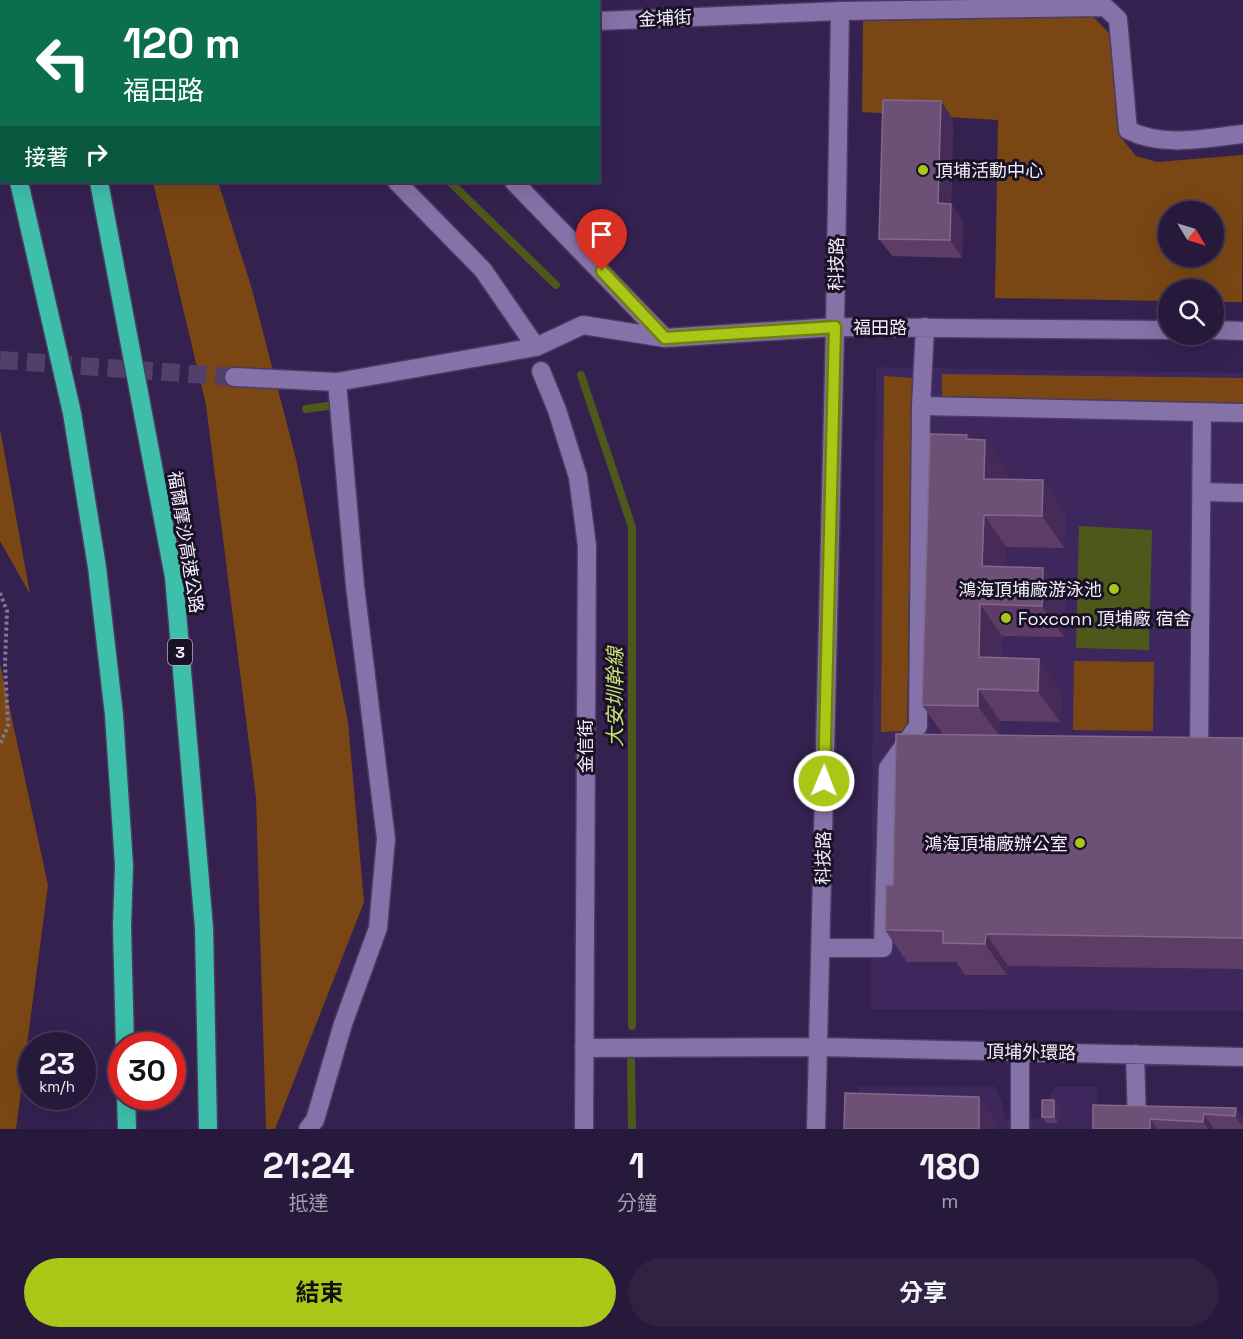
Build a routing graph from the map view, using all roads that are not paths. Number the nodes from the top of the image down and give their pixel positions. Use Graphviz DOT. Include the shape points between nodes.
graph roads {
  1 [pos="733,7"];
  2 [pos="840,10"];
  3 [pos="600,21"];
  4 [pos="1243,134"];
  5 [pos="19,183"];
  6 [pos="99,183"];
  7 [pos="398,183"];
  8 [pos="515,183"];
  9 [pos="835,327"];
  10 [pos="925,327"];
  11 [pos="1158,330"];
  12 [pos="1224,330"];
  13 [pos="1243,331"];
  14 [pos="665,338"];
  15 [pos="536,347"];
  16 [pos="541,371"];
  17 [pos="234,377"];
  18 [pos="337,382"];
  19 [pos="921,406"];
  20 [pos="1202,413"];
  21 [pos="1243,413"];
  22 [pos="1202,492"];
  23 [pos="1243,493"];
  24 [pos="1243,753"];
  25 [pos="820,948"];
  26 [pos="125,1032"];
  27 [pos="820,1047"];
  28 [pos="584,1048"];
  29 [pos="1020,1051"];
  30 [pos="1136,1054"];
  31 [pos="1243,1057"];
  32 [pos="126,1110"];
  33 [pos="1137,1122"];
  34 [pos="126,1129"];
  35 [pos="207,1129"];
  36 [pos="308,1129"];
  37 [pos="584,1129"];
  38 [pos="816,1129"];
  39 [pos="1020,1129"];
  1 -- 2 [label="street, 金埔街"];
  1 -- 3 [label="street, 金埔街"];
  2 -- 4 [label="street, 金埔街" via="1105,7 1118,19 1128,130 1143,138 1181,141"];
  2 -- 9 [label="street, 科技路"];
  5 -- 26 [label="highway" via="72,413 97,567 114,715 124,865"];
  6 -- 35 [label="highway, 福爾摩沙高速公路 / 3" via="174,577 204,928"];
  7 -- 15 [label="street" via="483,270"];
  8 -- 14 [label="street"];
  9 -- 10 [label="street, 福田路"];
  9 -- 14 [label="street, 福田路"];
  9 -- 25 [label="street, 科技路"];
  10 -- 11 [label="street, 福田路"];
  10 -- 19 [label="street"];
  12 -- 13 [label="street"];
  14 -- 15 [label="street" via="583,325"];
  15 -- 18 [label="street"];
  16 -- 28 [label="street, 金信街" via="578,477 586,546"];
  17 -- 18 [label="street"];
  18 -- 36 [label="street" via="355,586 386,839 378,928 343,1024 315,1120"];
  19 -- 20 [label="street"];
  19 -- 25 [label="street" via="918,726 888,768 883,948"];
  20 -- 21 [label="street"];
  20 -- 22 [label="street"];
  22 -- 23 [label="street"];
  22 -- 24 [label="street" via="1199,754"];
  25 -- 27 [label="street, 科技路"];
  27 -- 28 [label="street, 頂埔外環路"];
  27 -- 29 [label="street, 頂埔外環路"];
  27 -- 38 [label="street, 科技路"];
  28 -- 37 [label="street, 金信街"];
  29 -- 30 [label="street, 頂埔外環路"];
  29 -- 39 [label="street"];
  30 -- 31 [label="street, 頂埔外環路"];
  30 -- 33 [label="street"];
  32 -- 34 [label="highway"];
}
